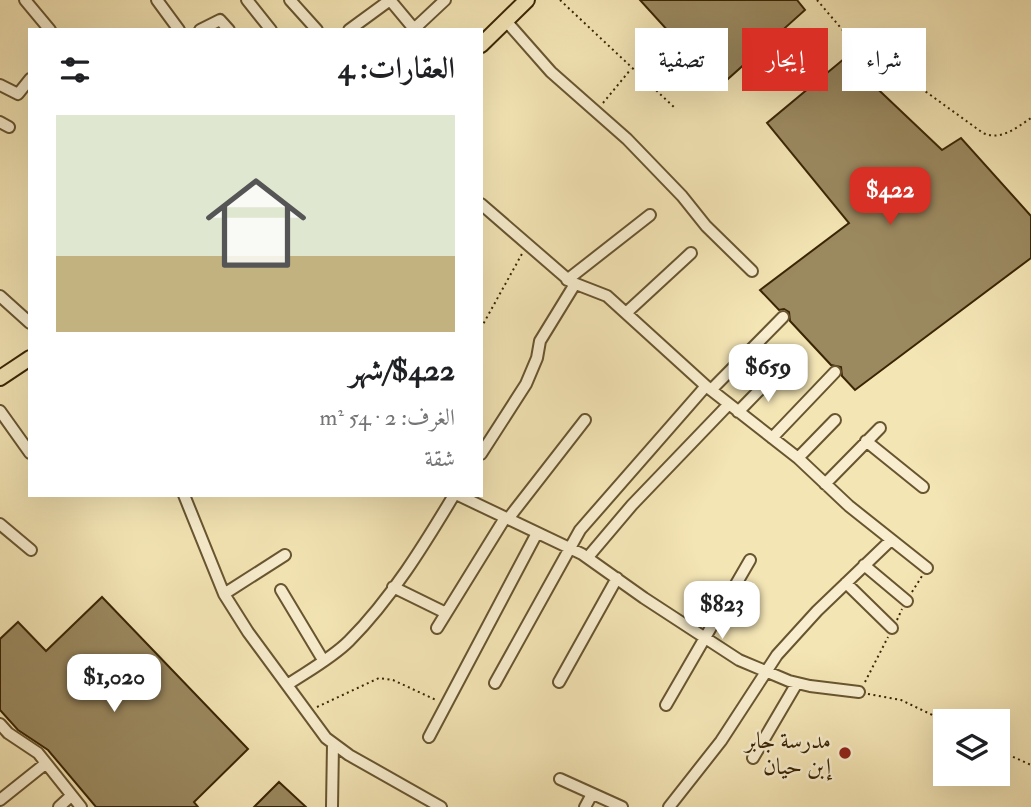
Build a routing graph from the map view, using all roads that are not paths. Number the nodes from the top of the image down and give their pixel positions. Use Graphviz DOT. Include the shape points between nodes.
graph roads {
  1 [pos="25,0"];
  2 [pos="247,0"];
  3 [pos="290,0"];
  4 [pos="445,0"];
  5 [pos="517,0"];
  6 [pos="527,0"];
  7 [pos="162,1"];
  8 [pos="506,21"];
  9 [pos="48,28"];
  10 [pos="178,28"];
  11 [pos="204,28"];
  12 [pos="227,28"];
  13 [pos="269,28"];
  14 [pos="315,28"];
  15 [pos="352,28"];
  16 [pos="414,28"];
  17 [pos="416,28"];
  18 [pos="483,33"];
  19 [pos="483,43"];
  20 [pos="28,82"];
  21 [pos="0,85"];
  22 [pos="483,206"];
  23 [pos="650,215"];
  24 [pos="691,253"];
  25 [pos="752,271"];
  26 [pos="571,282"];
  27 [pos="0,296"];
  28 [pos="626,313"];
  29 [pos="783,317"];
  30 [pos="28,321"];
  31 [pos="28,359"];
  32 [pos="28,369"];
  33 [pos="835,372"];
  34 [pos="775,374"];
  35 [pos="0,379"];
  36 [pos="708,388"];
  37 [pos="0,389"];
  38 [pos="729,404"];
  39 [pos="0,411"];
  40 [pos="738,412"];
  41 [pos="585,420"];
  42 [pos="835,421"];
  43 [pos="880,428"];
  44 [pos="772,438"];
  45 [pos="866,441"];
  46 [pos="28,450"];
  47 [pos="483,451"];
  48 [pos="799,458"];
  49 [pos="825,484"];
  50 [pos="923,486"];
  51 [pos="185,497"];
  52 [pos="455,497"];
  53 [pos="460,497"];
  54 [pos="507,518"];
  55 [pos="0,524"];
  56 [pos="537,533"];
  57 [pos="891,540"];
  58 [pos="571,548"];
  59 [pos="31,550"];
  60 [pos="285,555"];
  61 [pos="588,557"];
  62 [pos="750,560"];
  63 [pos="864,565"];
  64 [pos="927,568"];
  65 [pos="617,578"];
  66 [pos="846,583"];
  67 [pos="393,587"];
  68 [pos="281,590"];
  69 [pos="224,594"];
  70 [pos="906,601"];
  71 [pos="446,612"];
  72 [pos="437,628"];
  73 [pos="892,628"];
  74 [pos="705,638"];
  75 [pos="323,660"];
  76 [pos="764,672"];
  77 [pos="559,682"];
  78 [pos="495,683"];
  79 [pos="797,683"];
  80 [pos="287,685"];
  81 [pos="859,692"];
  82 [pos="666,705"];
  83 [pos="0,724"];
  84 [pos="429,737"];
  85 [pos="332,744"];
  86 [pos="753,758"];
  87 [pos="45,764"];
  88 [pos="560,779"];
  89 [pos="592,794"];
  90 [pos="71,796"];
  91 [pos="0,800"];
  92 [pos="58,807"];
  93 [pos="80,807"];
  94 [pos="332,807"];
  95 [pos="441,807"];
  96 [pos="585,807"];
  97 [pos="621,807"];
  98 [pos="669,807"];
  1 -- 9 [label="street"];
  2 -- 13 [label="street"];
  3 -- 14 [label="street"];
  4 -- 17 [label="street"];
  5 -- 18 [label="main road"];
  6 -- 8 [label="main road"];
  7 -- 10 [label="street"];
  8 -- 19 [label="main road"];
  8 -- 25 [label="street" via="551,72 627,139"];
  11 -- 12 [label="street" via="220,20"];
  15 -- 16 [label="street" via="390,0"];
  20 -- 21 [label="street" via="18,94"];
  22 -- 26 [label="street"];
  23 -- 26 [label="street"];
  24 -- 28 [label="street"];
  26 -- 28 [label="street" via="597,290"];
  26 -- 47 [label="street" via="540,341 526,384"];
  27 -- 30 [label="street"];
  28 -- 36 [label="street"];
  29 -- 36 [label="street"];
  31 -- 35 [label="main road"];
  32 -- 37 [label="main road"];
  33 -- 44 [label="street"];
  34 -- 40 [label="street"];
  36 -- 38 [label="street"];
  36 -- 58 [label="street" via="584,525"];
  38 -- 40 [label="street"];
  38 -- 61 [label="street"];
  39 -- 46 [label="street"];
  40 -- 44 [label="street"];
  41 -- 54 [label="street"];
  42 -- 48 [label="street"];
  43 -- 45 [label="street"];
  44 -- 48 [label="street"];
  45 -- 49 [label="street"];
  45 -- 50 [label="street"];
  48 -- 49 [label="street"];
  49 -- 57 [label="street"];
  51 -- 69 [label="street"];
  52 -- 67 [label="street"];
  53 -- 54 [label="street"];
  54 -- 56 [label="street"];
  54 -- 71 [label="street"];
  55 -- 59 [label="street"];
  56 -- 58 [label="street"];
  56 -- 84 [label="street"];
  57 -- 63 [label="street"];
  57 -- 64 [label="street"];
  58 -- 61 [label="street"];
  58 -- 78 [label="street"];
  60 -- 69 [label="street"];
  61 -- 65 [label="street"];
  62 -- 74 [label="street"];
  63 -- 66 [label="street"];
  63 -- 70 [label="street"];
  65 -- 74 [label="street"];
  65 -- 77 [label="street"];
  66 -- 73 [label="street"];
  66 -- 76 [label="street"];
  67 -- 71 [label="street"];
  67 -- 75 [label="street" via="349,641"];
  68 -- 75 [label="street"];
  69 -- 80 [label="street"];
  71 -- 72 [label="street"];
  74 -- 76 [label="street"];
  74 -- 82 [label="street"];
  75 -- 80 [label="street"];
  76 -- 79 [label="street"];
  76 -- 98 [label="street" via="721,741"];
  79 -- 81 [label="street"];
  79 -- 86 [label="street"];
  80 -- 85 [label="street"];
  83 -- 87 [label="street" via="38,753"];
  85 -- 94 [label="street"];
  85 -- 95 [label="street"];
  87 -- 90 [label="street"];
  87 -- 91 [label="street"];
  88 -- 89 [label="street"];
  89 -- 96 [label="street"];
  89 -- 97 [label="street"];
  90 -- 92 [label="street"];
  90 -- 93 [label="street"];
}
